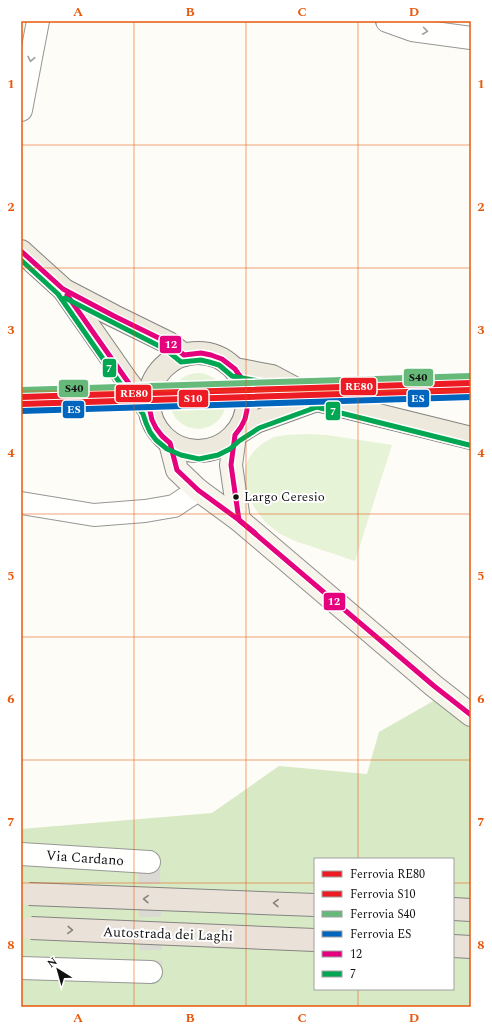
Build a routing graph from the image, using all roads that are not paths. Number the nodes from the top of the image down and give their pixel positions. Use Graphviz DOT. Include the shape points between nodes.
graph roads {
  1 [pos="38,21"];
  2 [pos="387,21"];
  3 [pos="471,38"];
  4 [pos="21,110"];
  5 [pos="21,251"];
  6 [pos="63,289"];
  7 [pos="184,355"];
  8 [pos="235,369"];
  9 [pos="317,400"];
  10 [pos="150,411"];
  11 [pos="235,435"];
  12 [pos="471,438"];
  13 [pos="170,443"];
  14 [pos="198,490"];
  15 [pos="21,503"];
  16 [pos="239,520"];
  17 [pos="471,714"];
  18 [pos="21,854"];
  19 [pos="149,862"];
  20 [pos="25,894"];
  21 [pos="314,904"];
  22 [pos="454,909"];
  23 [pos="471,910"];
  24 [pos="26,928"];
  25 [pos="314,940"];
  26 [pos="454,946"];
  27 [pos="471,947"];
  28 [pos="21,968"];
  29 [pos="151,972"];
  1 -- 4 [label="street, one-way"];
  2 -- 3 [label="street, one-way" via="412,30"];
  5 -- 6 [label="main road"];
  6 -- 7 [label="main road" via="169,343"];
  6 -- 10 [label="main road"];
  7 -- 8 [label="main road" via="211,355 222,359"];
  7 -- 10 [label="main road" via="165,366 158,375 149,396"];
  8 -- 9 [label="main road" via="272,376"];
  8 -- 11 [label="main road" via="242,379 248,401 245,419"];
  9 -- 11 [label="main road" via="256,422"];
  9 -- 12 [label="main road"];
  10 -- 13 [label="main road" via="156,428"];
  11 -- 13 [label="main road" via="216,448 199,452"];
  11 -- 16 [label="main road" via="231,465"];
  13 -- 14 [label="main road" via="177,470"];
  14 -- 15 [label="street" via="174,506 94,515"];
  14 -- 16 [label="main road"];
  16 -- 17 [label="main road" via="434,686"];
  18 -- 19 [label="street, Via Cardano"];
  21 -- 20 [label="highway, one-way, bridge"];
  22 -- 23 [label="highway"];
  24 -- 25 [label="highway, Autostrada dei Laghi, one-way, bridge"];
  26 -- 27 [label="highway"];
  28 -- 29 [label="street"];
}
